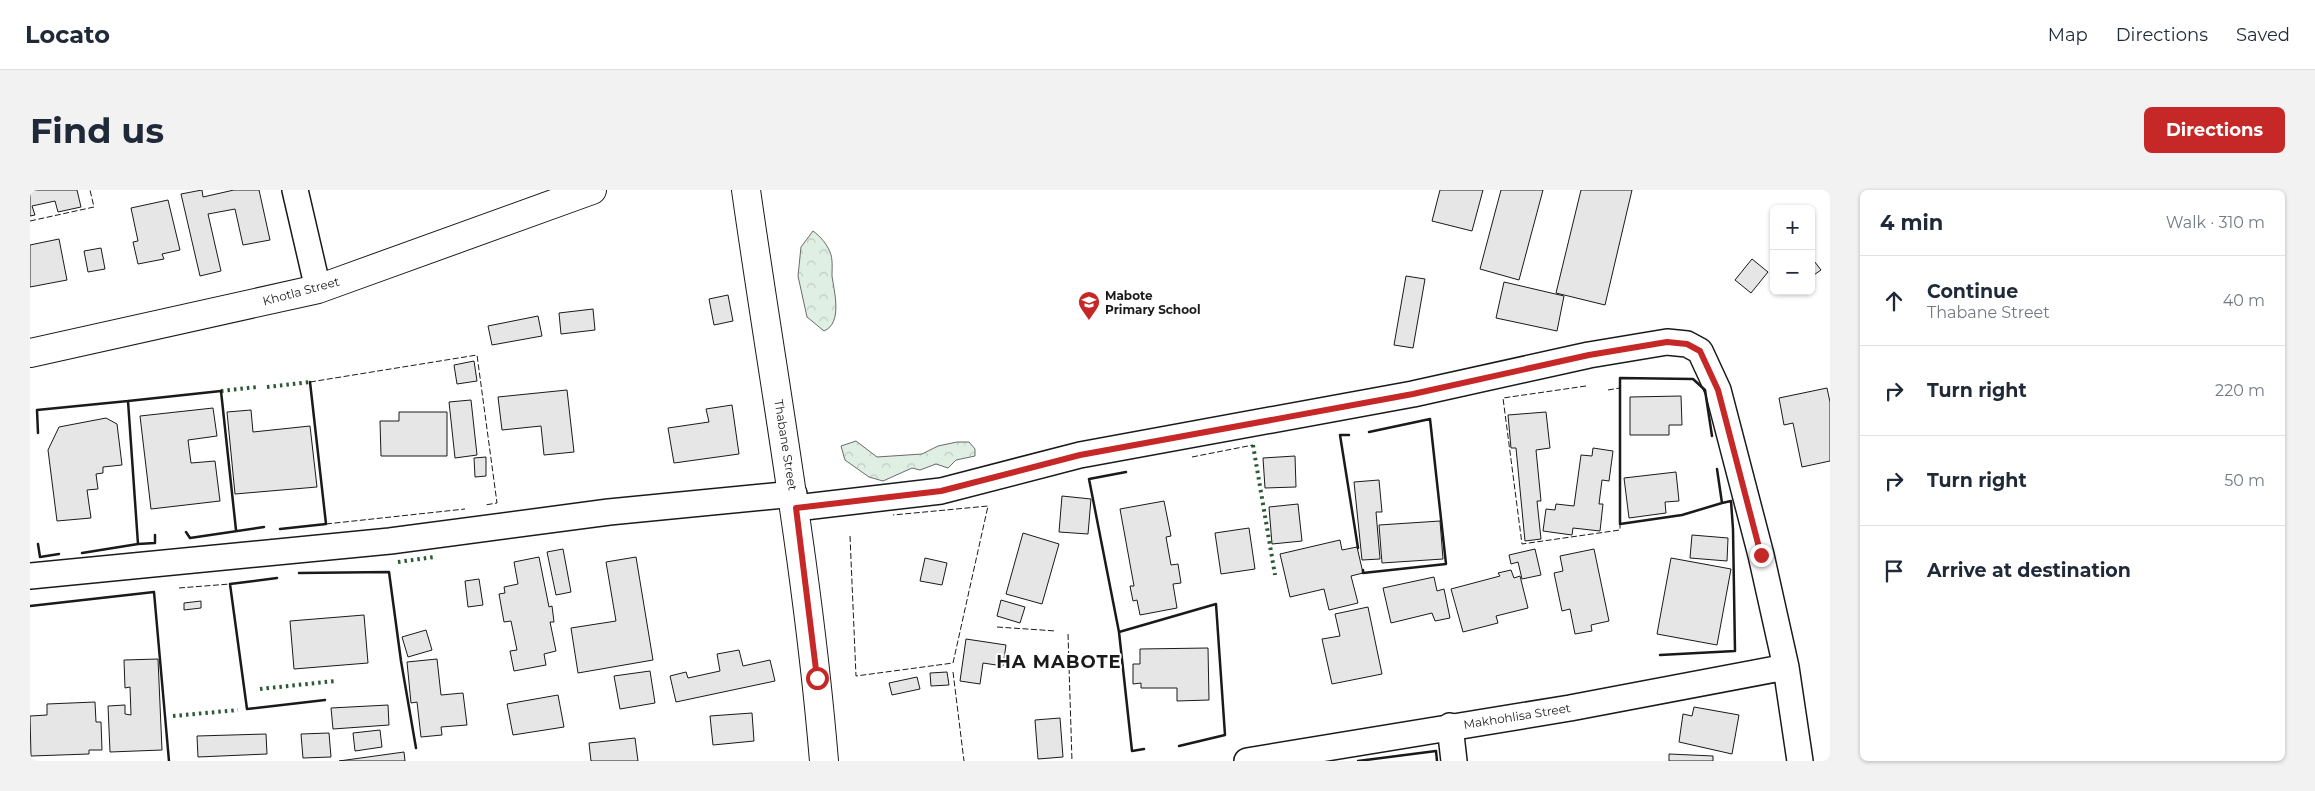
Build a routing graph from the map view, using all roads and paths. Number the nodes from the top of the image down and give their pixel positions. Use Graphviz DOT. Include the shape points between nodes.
graph roads {
  1 [pos="295,190"];
  2 [pos="592,190"];
  3 [pos="746,190"];
  4 [pos="318,289"];
  5 [pos="30,353"];
  6 [pos="795,501"];
  7 [pos="30,576"];
  8 [pos="1786,667"];
  9 [pos="1450,726"];
  10 [pos="824,761"];
  11 [pos="1247,761"];
  12 [pos="1454,761"];
  13 [pos="1800,761"];
  1 -- 4 [label="street"];
  2 -- 4 [label="street, Khotla Street"];
  3 -- 6 [label="street, Thabane Street"];
  4 -- 5 [label="street, Khotla Street"];
  6 -- 7 [label="street" via="609,512 390,541"];
  6 -- 8 [label="street" via="941,491 1098,451 1413,394 1589,355 1667,342 1687,344 1700,351 1718,390"];
  6 -- 10 [label="street, Thabane Street"];
  8 -- 9 [label="street, Makhohlisa Street" via="1570,708"];
  8 -- 13 [label="street"];
  9 -- 11 [label="street, Makhohlisa Street"];
  9 -- 12 [label="street"];
}
